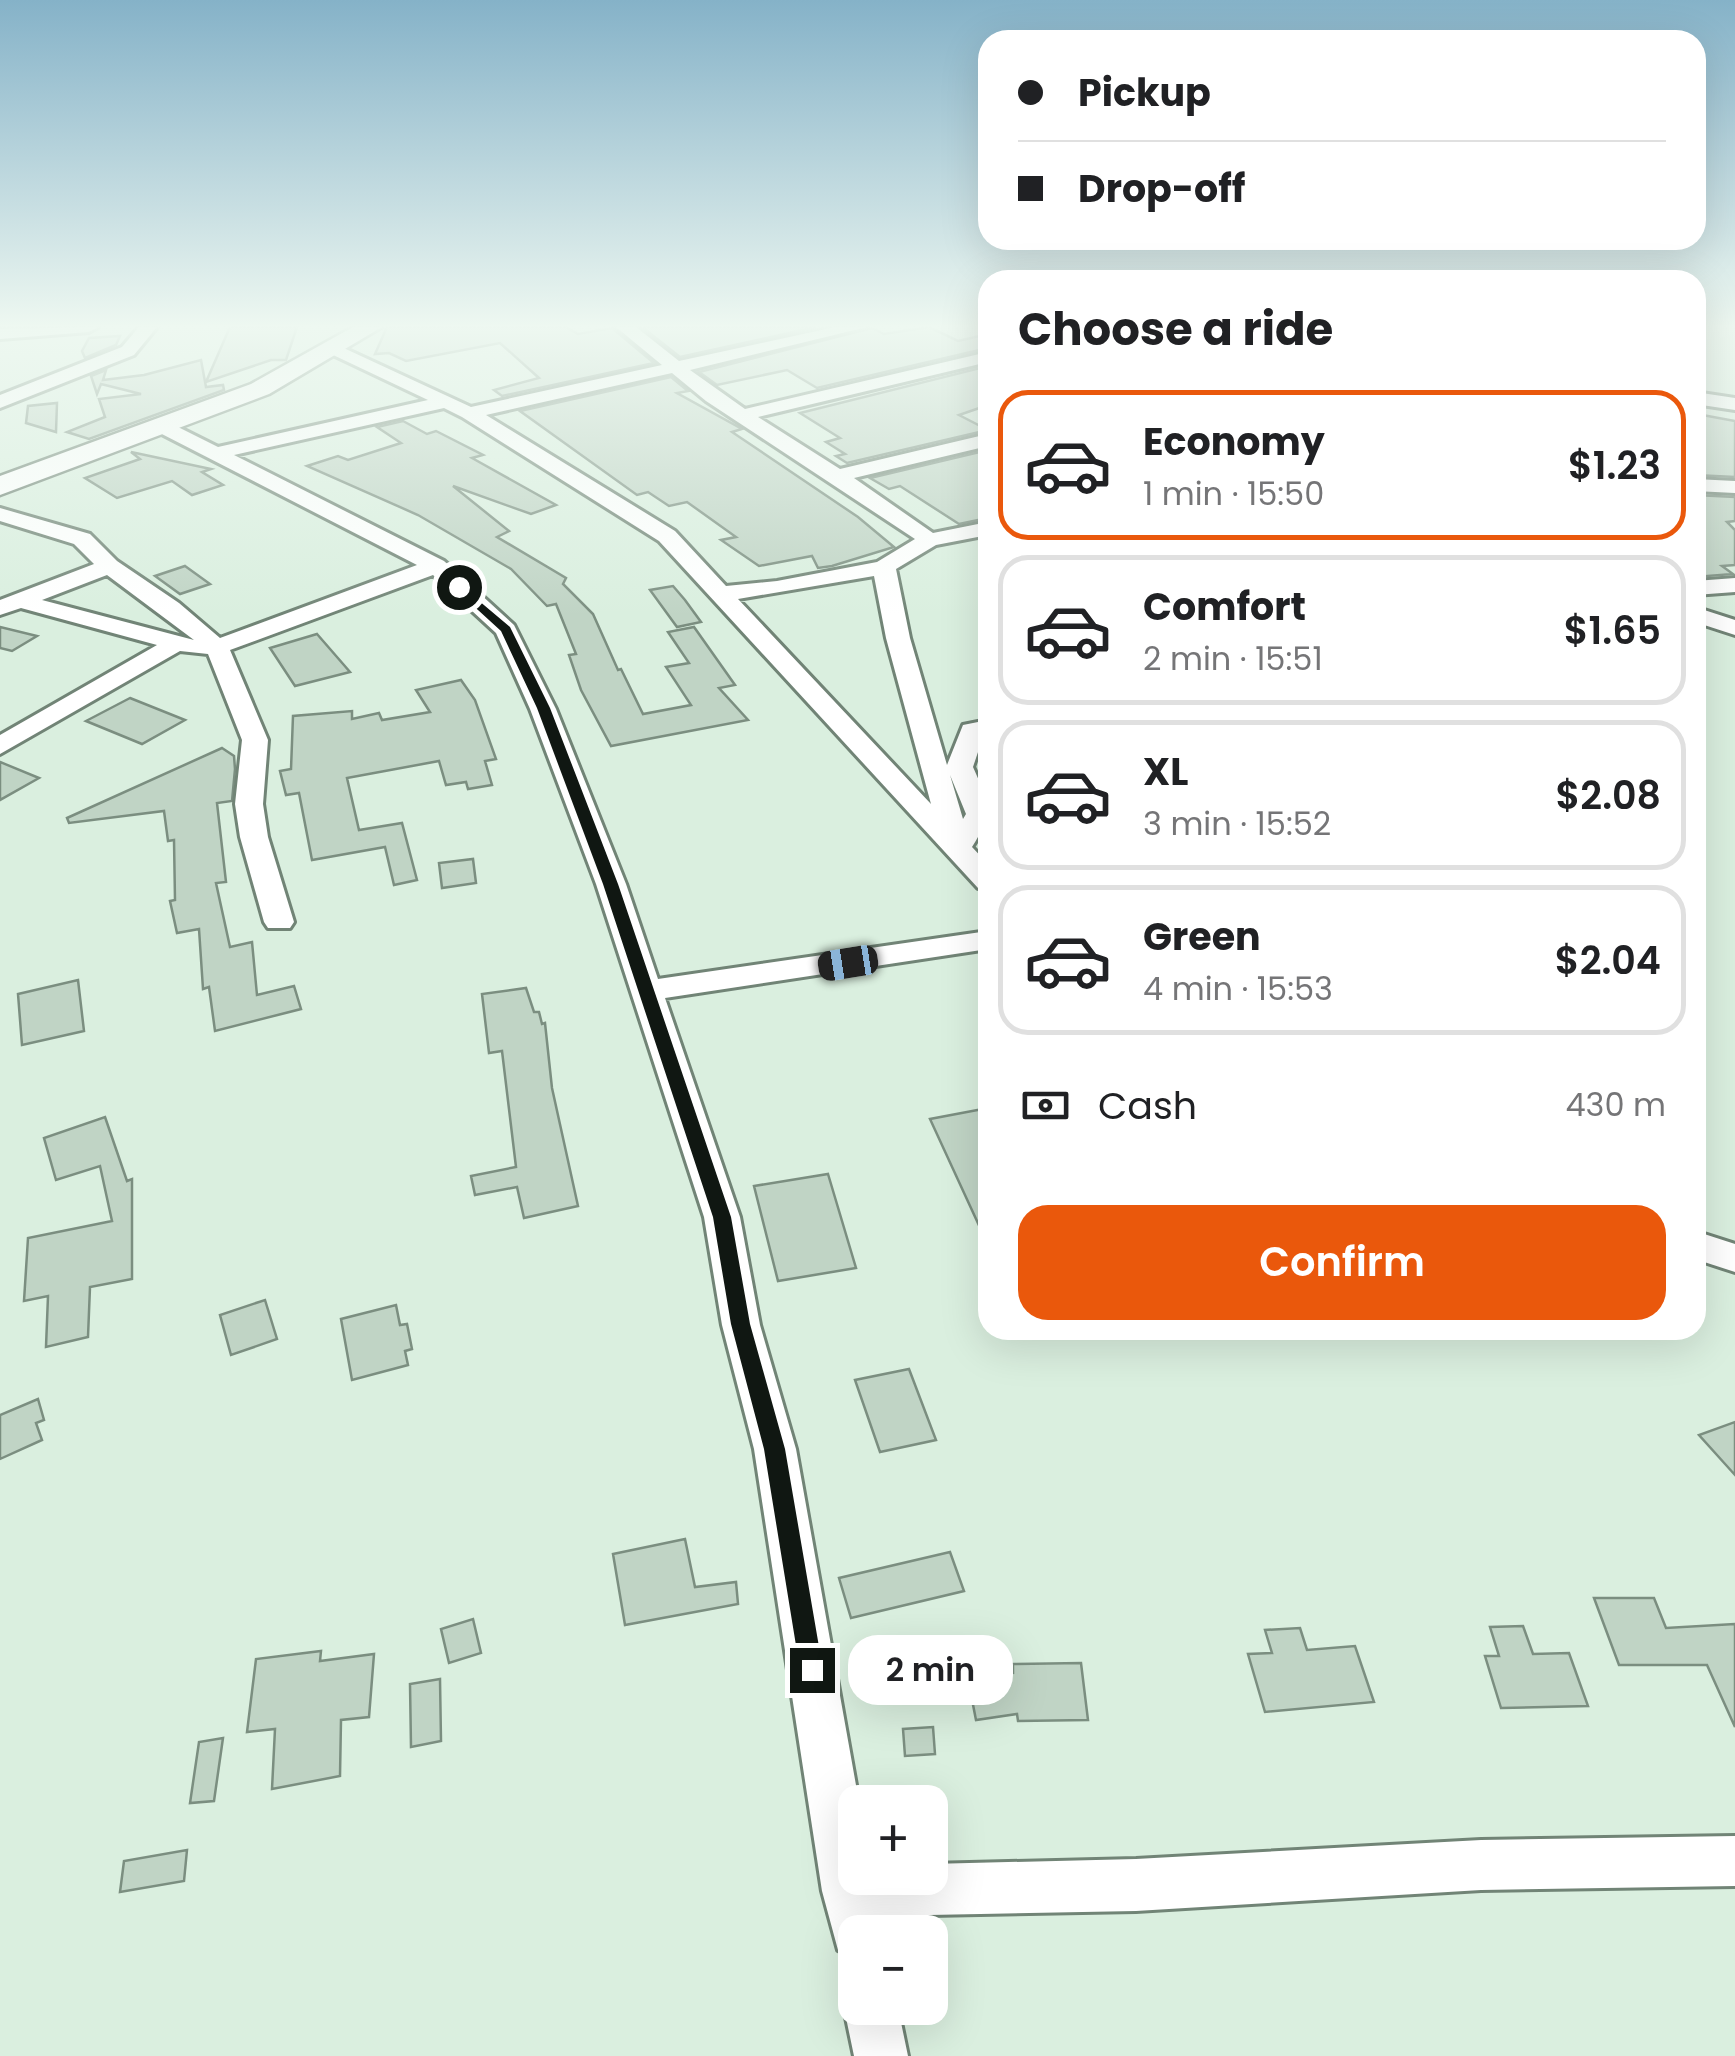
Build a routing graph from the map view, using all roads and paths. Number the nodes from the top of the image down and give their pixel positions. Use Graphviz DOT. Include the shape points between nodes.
graph roads {
  1 [pos="176,423"];
  2 [pos="352,423"];
  3 [pos="485,423"];
  4 [pos="756,423"];
  5 [pos="163,428"];
  6 [pos="978,442"];
  7 [pos="218,453"];
  8 [pos="838,476"];
  9 [pos="0,486"];
  10 [pos="1706,486"];
  11 [pos="1735,487"];
  12 [pos="0,514"];
  13 [pos="978,530"];
  14 [pos="929,540"];
  15 [pos="110,566"];
  16 [pos="436,566"];
  17 [pos="884,568"];
  18 [pos="1735,585"];
  19 [pos="1706,587"];
  20 [pos="723,593"];
  21 [pos="12,605"];
  22 [pos="1706,618"];
  23 [pos="1735,628"];
  24 [pos="176,643"];
  25 [pos="217,648"];
  26 [pos="978,729"];
  27 [pos="0,746"];
  28 [pos="978,800"];
  29 [pos="978,820"];
  30 [pos="958,848"];
  31 [pos="978,871"];
  32 [pos="278,922"];
  33 [pos="978,942"];
  34 [pos="645,990"];
  35 [pos="1706,1249"];
  36 [pos="1735,1258"];
  37 [pos="1735,1861"];
  38 [pos="852,1912"];
  39 [pos="875,2025"];
  40 [pos="881,2056"];
  1 -- 5 [label="street"];
  2 -- 7 [label="street"];
  3 -- 20 [label="street" via="667,536"];
  4 -- 8 [label="street"];
  5 -- 7 [label="street"];
  5 -- 9 [label="street"];
  6 -- 8 [label="street"];
  7 -- 16 [label="street"];
  8 -- 14 [label="street"];
  10 -- 11 [label="street"];
  12 -- 15 [label="street" via="82,539"];
  13 -- 14 [label="street"];
  14 -- 17 [label="street"];
  15 -- 21 [label="street"];
  15 -- 25 [label="street"];
  16 -- 25 [label="street"];
  16 -- 34 [label="street" via="506,630 564,761"];
  17 -- 20 [label="street"];
  17 -- 30 [label="street"];
  18 -- 19 [label="street"];
  20 -- 30 [label="street"];
  21 -- 24 [label="street"];
  22 -- 23 [label="street"];
  24 -- 25 [label="street"];
  24 -- 27 [label="street"];
  25 -- 32 [label="street" via="255,740 249,804"];
  26 -- 28 [label="street" via="972,730 960,767"];
  29 -- 30 [label="street"];
  30 -- 31 [label="street"];
  33 -- 34 [label="street"];
  34 -- 38 [label="street" via="722,1217 741,1324 775,1449"];
  35 -- 36 [label="street"];
  37 -- 38 [label="street" via="1481,1865 1136,1885"];
  39 -- 40 [label="street"];
}
